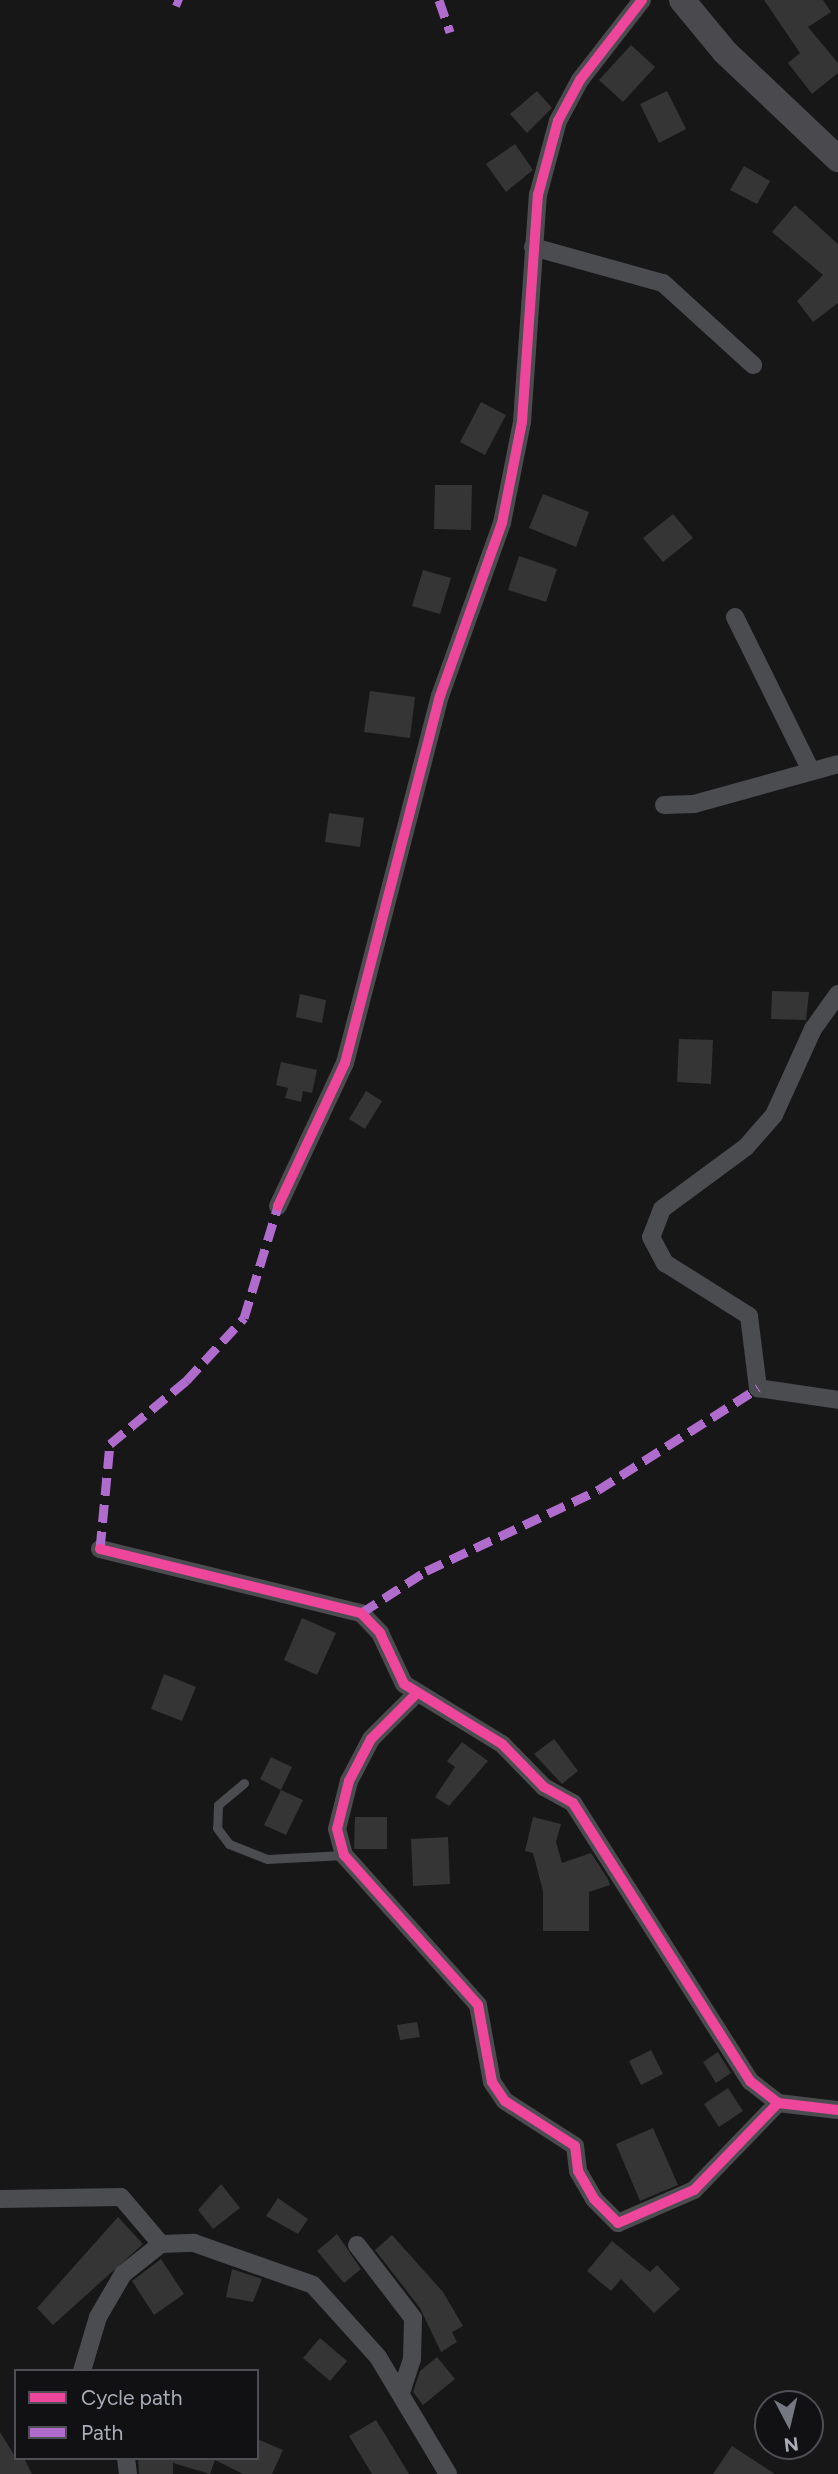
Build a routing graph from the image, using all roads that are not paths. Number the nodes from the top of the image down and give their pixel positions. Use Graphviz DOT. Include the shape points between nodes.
graph roads {
  1 [pos="642,0"];
  2 [pos="682,0"];
  3 [pos="838,159"];
  4 [pos="533,247"];
  5 [pos="752,365"];
  6 [pos="735,617"];
  7 [pos="838,764"];
  8 [pos="810,769"];
  9 [pos="664,805"];
  10 [pos="838,995"];
  11 [pos="278,1206"];
  12 [pos="838,1400"];
  13 [pos="100,1549"];
  14 [pos="417,1693"];
  15 [pos="244,1783"];
  16 [pos="344,1856"];
  17 [pos="778,2103"];
  18 [pos="838,2110"];
  19 [pos="0,2199"];
  20 [pos="161,2244"];
  21 [pos="357,2245"];
  22 [pos="83,2369"];
  23 [pos="401,2392"];
  24 [pos="448,2474"];
  1 -- 4 [label="street" via="580,80 558,121"];
  2 -- 3 [label="main road" via="725,52"];
  4 -- 5 [label="street" via="663,283"];
  4 -- 11 [label="street" via="522,422 502,523 440,696 345,1063"];
  6 -- 8 [label="street"];
  7 -- 8 [label="street"];
  8 -- 9 [label="street" via="694,804"];
  10 -- 12 [label="street" via="813,1029 774,1115 746,1147 662,1209 652,1237 665,1263 749,1317 758,1388"];
  13 -- 14 [label="street" via="361,1613 380,1633 404,1684"];
  14 -- 16 [label="street" via="371,1739 349,1780 337,1829"];
  14 -- 17 [label="street" via="502,1744 544,1787 573,1803 750,2081"];
  15 -- 16 [label="lane" via="218,1805 217,1828 229,1844 267,1859"];
  16 -- 17 [label="street" via="478,2005 492,2082 505,2101 575,2146 578,2171 594,2199 618,2223 694,2190"];
  17 -- 18 [label="street"];
  19 -- 20 [label="street" via="121,2197"];
  20 -- 22 [label="street" via="123,2274 98,2317"];
  20 -- 23 [label="street" via="194,2243 313,2285"];
  21 -- 23 [label="street" via="413,2318 412,2360"];
  23 -- 24 [label="street"];
}
